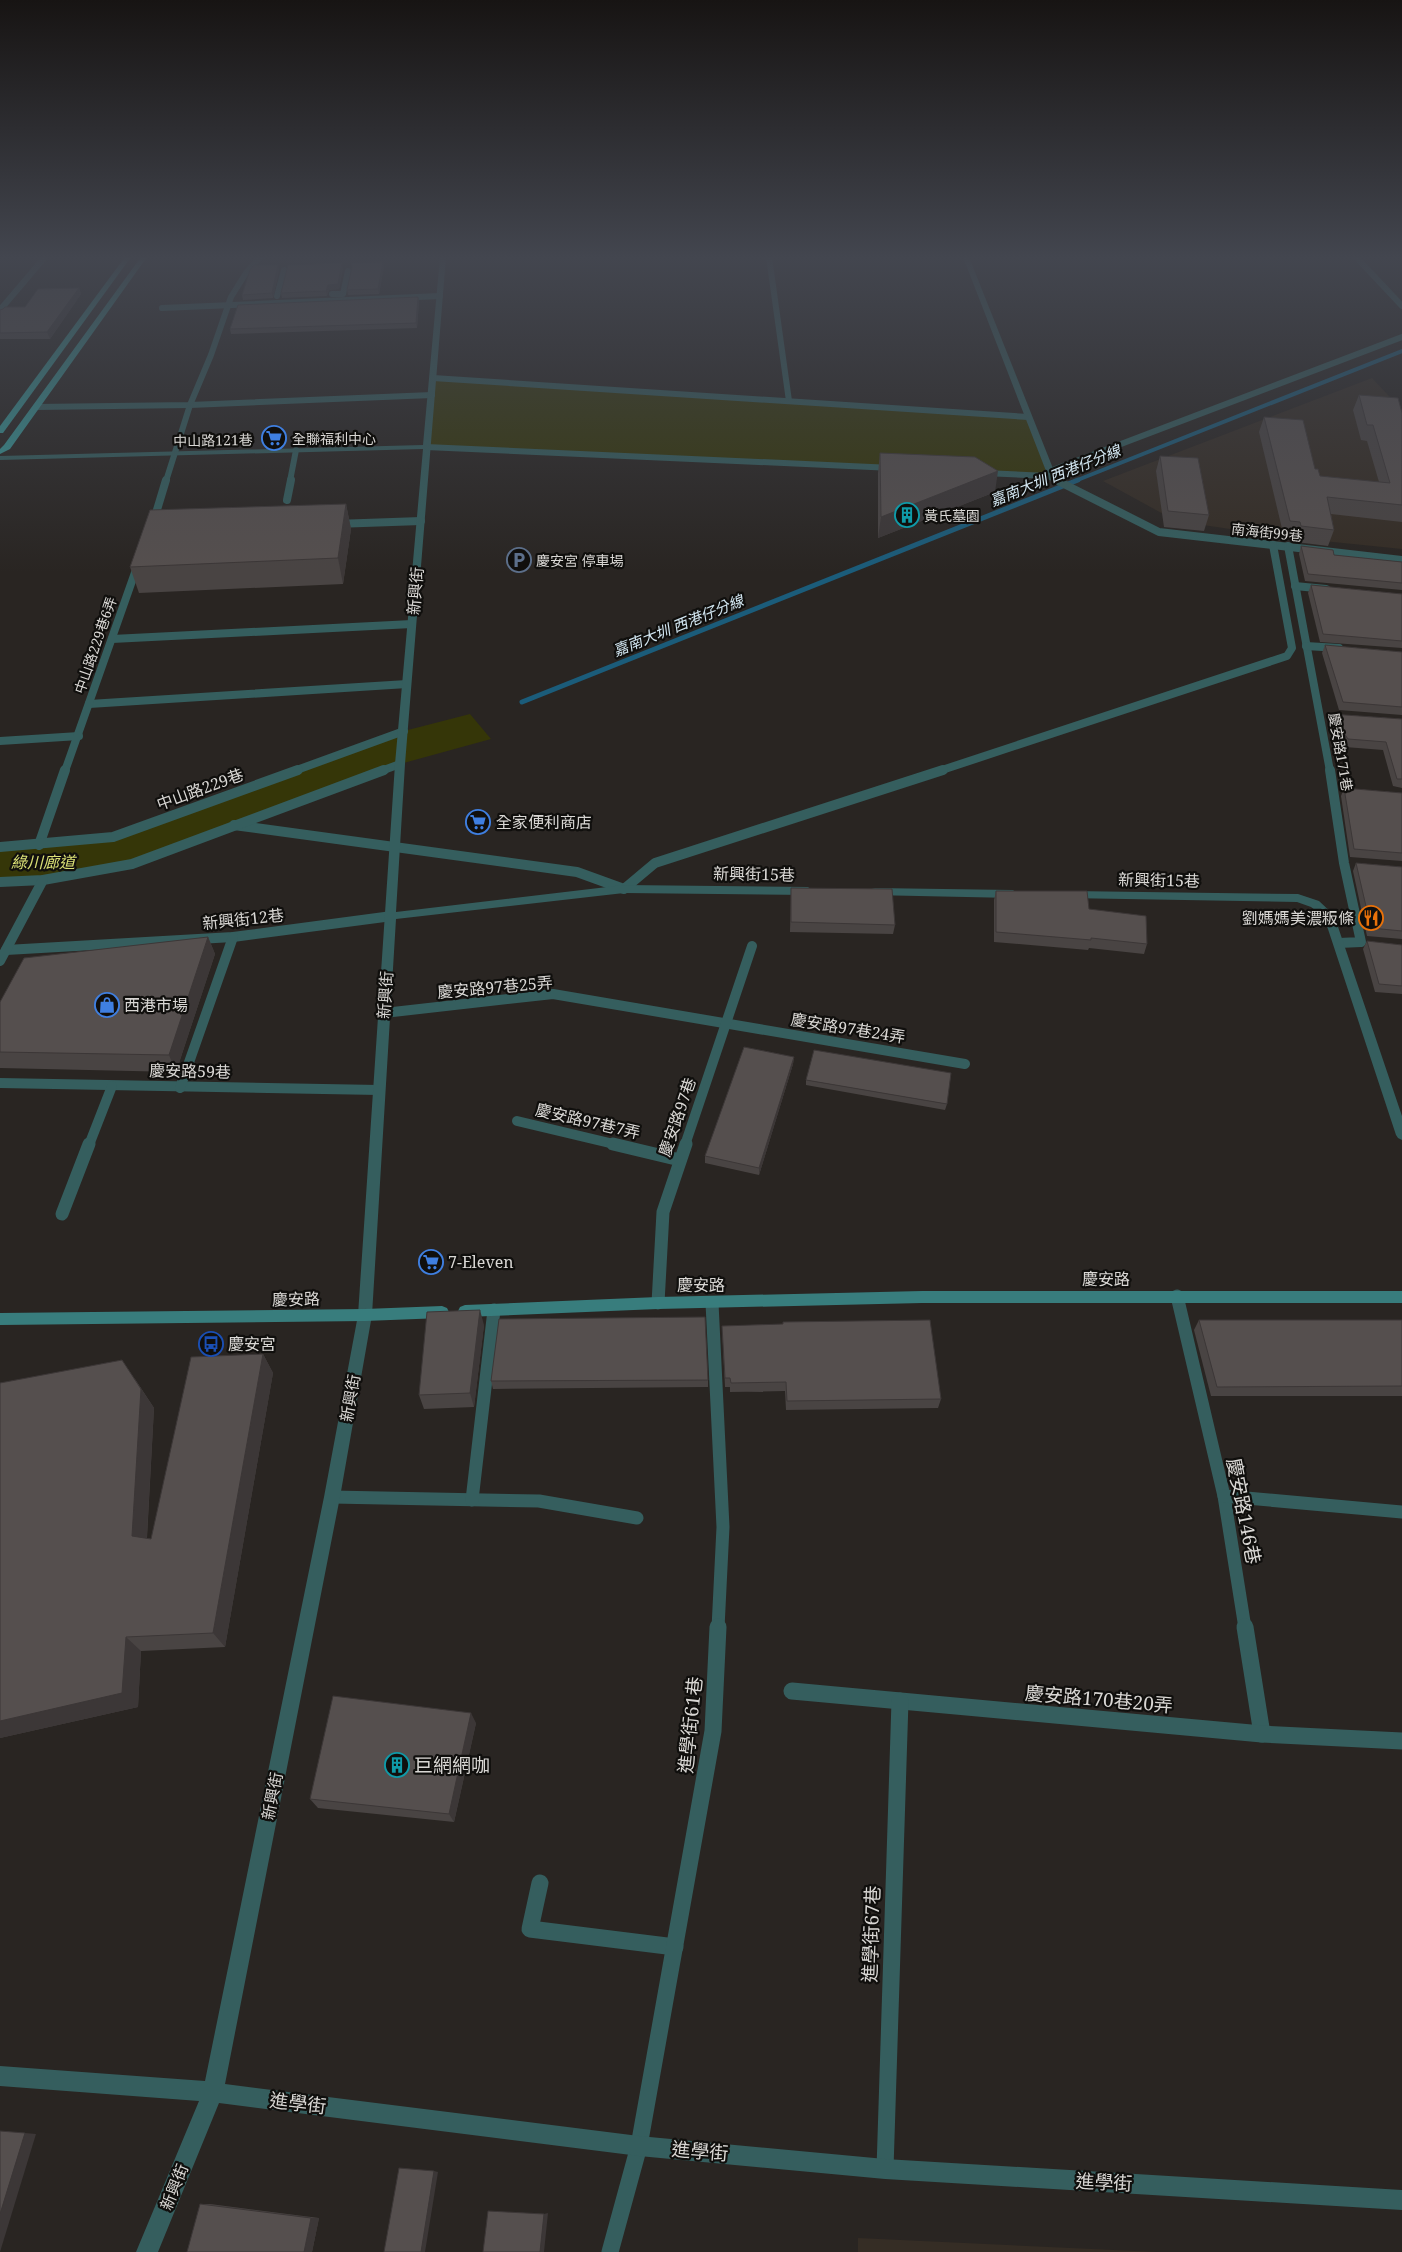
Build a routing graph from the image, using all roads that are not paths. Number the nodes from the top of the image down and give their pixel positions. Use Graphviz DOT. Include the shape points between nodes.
graph roads {
  1 [pos="51,362"];
  2 [pos="69,362"];
  3 [pos="206,362"];
  4 [pos="434,362"];
  5 [pos="784,362"];
  6 [pos="1007,362"];
  7 [pos="1337,362"];
  8 [pos="433,378"];
  9 [pos="432,395"];
  10 [pos="789,401"];
  11 [pos="190,405"];
  12 [pos="36,408"];
  13 [pos="1028,417"];
  14 [pos="0,430"];
  15 [pos="426,447"];
  16 [pos="296,450"];
  17 [pos="0,452"];
  18 [pos="174,453"];
  19 [pos="0,458"];
  20 [pos="900,469"];
  21 [pos="979,472"];
  22 [pos="1049,473"];
  23 [pos="287,500"];
  24 [pos="421,521"];
  25 [pos="324,524"];
  26 [pos="160,530"];
  27 [pos="1273,545"];
  28 [pos="1288,546"];
  29 [pos="140,558"];
  30 [pos="1402,560"];
  31 [pos="1295,586"];
  32 [pos="1334,590"];
  33 [pos="412,624"];
  34 [pos="112,639"];
  35 [pos="1306,646"];
  36 [pos="1344,649"];
  37 [pos="407,684"];
  38 [pos="89,704"];
  39 [pos="404,731"];
  40 [pos="79,736"];
  41 [pos="0,741"];
  42 [pos="400,764"];
  43 [pos="234,825"];
  44 [pos="39,845"];
  45 [pos="0,847"];
  46 [pos="394,848"];
  47 [pos="44,880"];
  48 [pos="0,882"];
  49 [pos="624,889"];
  50 [pos="822,892"];
  51 [pos="862,892"];
  52 [pos="1020,894"];
  53 [pos="1060,895"];
  54 [pos="392,916"];
  55 [pos="233,937"];
  56 [pos="1339,943"];
  57 [pos="752,946"];
  58 [pos="6,950"];
  59 [pos="0,961"];
  60 [pos="384,1013"];
  61 [pos="726,1024"];
  62 [pos="966,1064"];
  63 [pos="0,1083"];
  64 [pos="112,1086"];
  65 [pos="180,1088"];
  66 [pos="379,1090"];
  67 [pos="517,1121"];
  68 [pos="1402,1135"];
  69 [pos="680,1160"];
  70 [pos="62,1214"];
  71 [pos="1177,1296"];
  72 [pos="1402,1296"];
  73 [pos="658,1303"];
  74 [pos="712,1303"];
  75 [pos="494,1310"];
  76 [pos="365,1315"];
  77 [pos="0,1319"];
  78 [pos="332,1496"];
  79 [pos="1224,1496"];
  80 [pos="472,1500"];
  81 [pos="1402,1512"];
  82 [pos="637,1518"];
  83 [pos="792,1691"];
  84 [pos="900,1701"];
  85 [pos="1262,1734"];
  86 [pos="1402,1741"];
  87 [pos="540,1883"];
  88 [pos="674,1947"];
  89 [pos="0,2076"];
  90 [pos="213,2092"];
  91 [pos="639,2146"];
  92 [pos="885,2169"];
  93 [pos="1402,2200"];
  94 [pos="147,2252"];
  95 [pos="610,2252"];
  1 -- 14 [label="main road"];
  2 -- 12 [label="main road"];
  3 -- 11 [label="lane"];
  4 -- 8 [label="street, 新興街"];
  5 -- 10 [label="lane"];
  6 -- 13 [label="street"];
  7 -- 22 [label="lane"];
  8 -- 9 [label="street, 新興街"];
  8 -- 10 [label="lane"];
  9 -- 11 [label="lane"];
  9 -- 15 [label="street, 新興街"];
  10 -- 13 [label="lane"];
  11 -- 12 [label="lane"];
  11 -- 18 [label="lane"];
  12 -- 17 [label="main road" via="7,448"];
  13 -- 22 [label="street"];
  15 -- 16 [label="street, 中山路121巷"];
  15 -- 20 [label="lane"];
  15 -- 24 [label="street, 新興街"];
  16 -- 18 [label="street, 中山路121巷"];
  16 -- 23 [label="lane"];
  18 -- 19 [label="street, 中山路121巷"];
  18 -- 26 [label="lane" via="150,530"];
  21 -- 22 [label="lane"];
  22 -- 27 [label="lane, 南海街99巷" via="1079,492 1159,532"];
  24 -- 25 [label="lane"];
  24 -- 33 [label="street, 新興街"];
  27 -- 28 [label="lane, 南海街99巷"];
  27 -- 49 [label="lane" via="1292,648 1287,656 654,863"];
  28 -- 30 [label="lane, 南海街99巷"];
  28 -- 31 [label="lane, 慶安路171巷"];
  29 -- 34 [label="lane, 中山路229巷6弄"];
  31 -- 32 [label="lane"];
  31 -- 35 [label="lane, 慶安路171巷"];
  33 -- 34 [label="lane"];
  33 -- 37 [label="street, 新興街"];
  34 -- 38 [label="lane, 中山路229巷6弄"];
  35 -- 36 [label="lane"];
  35 -- 56 [label="lane, 慶安路171巷" via="1324,715 1365,942"];
  37 -- 38 [label="lane"];
  37 -- 39 [label="street, 新興街"];
  38 -- 40 [label="lane, 中山路229巷6弄"];
  39 -- 42 [label="street, 新興街"];
  39 -- 44 [label="lane, 中山路229巷" via="113,837"];
  40 -- 41 [label="lane"];
  40 -- 44 [label="lane, 中山路229巷6弄"];
  42 -- 43 [label="lane"];
  42 -- 46 [label="street, 新興街"];
  43 -- 46 [label="lane"];
  43 -- 47 [label="lane" via="132,864"];
  44 -- 45 [label="lane, 中山路229巷"];
  46 -- 49 [label="lane" via="577,872"];
  46 -- 54 [label="street, 新興街"];
  47 -- 48 [label="lane"];
  47 -- 58 [label="lane"];
  49 -- 50 [label="street, 新興街15巷"];
  49 -- 54 [label="street, 新興街15巷"];
  51 -- 52 [label="street"];
  53 -- 56 [label="street, 新興街15巷" via="1298,898 1315,904 1329,915"];
  54 -- 55 [label="lane, 新興街12巷"];
  54 -- 60 [label="street, 新興街"];
  55 -- 58 [label="lane, 新興街12巷"];
  55 -- 65 [label="lane"];
  56 -- 68 [label="street"];
  57 -- 61 [label="lane, 慶安路97巷"];
  58 -- 59 [label="lane"];
  60 -- 61 [label="lane, 慶安路97巷25弄" via="553,994"];
  60 -- 66 [label="street, 新興街"];
  61 -- 62 [label="lane, 慶安路97巷24弄"];
  61 -- 69 [label="lane, 慶安路97巷"];
  63 -- 64 [label="lane, 慶安路59巷"];
  64 -- 65 [label="lane, 慶安路59巷"];
  64 -- 70 [label="lane"];
  65 -- 66 [label="lane, 慶安路59巷"];
  66 -- 76 [label="street, 新興街"];
  67 -- 69 [label="lane, 慶安路97巷7弄"];
  69 -- 73 [label="lane, 慶安路97巷" via="663,1212"];
  71 -- 72 [label="main road, 慶安路"];
  71 -- 74 [label="main road, 慶安路" via="922,1297"];
  71 -- 79 [label="lane, 慶安路146巷"];
  73 -- 74 [label="main road, 慶安路"];
  73 -- 75 [label="main road, 慶安路"];
  74 -- 88 [label="lane, 進學街61巷" via="723,1527 713,1731"];
  75 -- 76 [label="main road, 慶安路"];
  75 -- 80 [label="lane"];
  76 -- 77 [label="main road, 慶安路"];
  76 -- 78 [label="street, 新興街"];
  78 -- 80 [label="lane"];
  78 -- 90 [label="street, 新興街"];
  79 -- 81 [label="lane"];
  79 -- 85 [label="lane, 慶安路146巷"];
  80 -- 82 [label="lane" via="539,1501"];
  83 -- 84 [label="lane, 慶安路170巷20弄"];
  84 -- 85 [label="lane, 慶安路170巷20弄"];
  84 -- 92 [label="lane, 進學街67巷"];
  85 -- 86 [label="lane, 慶安路170巷20弄"];
  87 -- 88 [label="lane" via="530,1929"];
  88 -- 91 [label="lane, 進學街61巷"];
  89 -- 90 [label="street, 進學街"];
  90 -- 91 [label="street, 進學街"];
  90 -- 94 [label="street, 新興街"];
  91 -- 92 [label="street, 進學街"];
  91 -- 95 [label="lane, 進學街61巷"];
  92 -- 93 [label="street, 進學街"];
}
